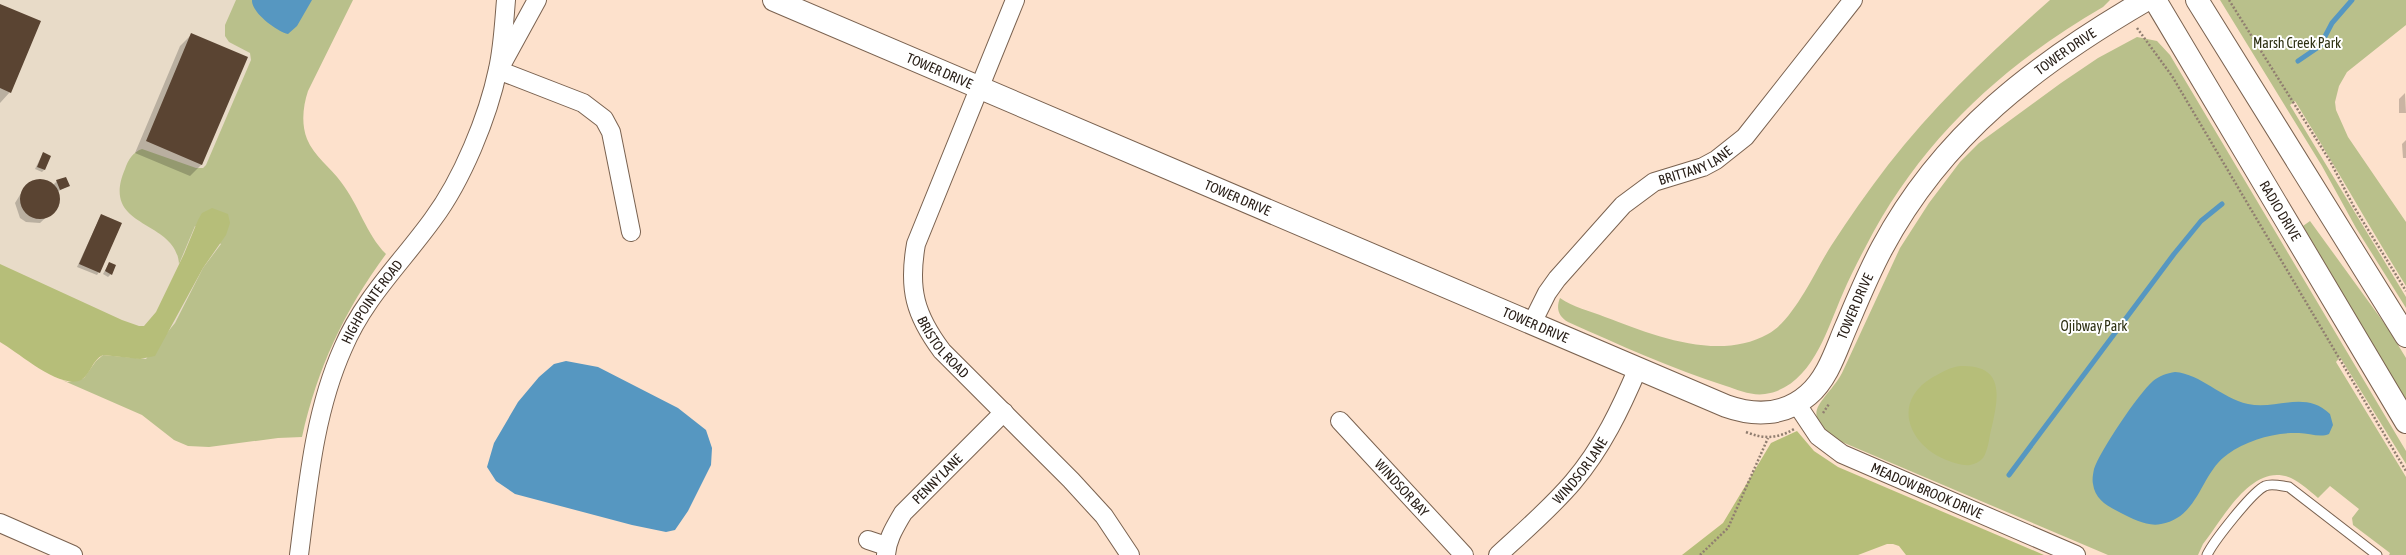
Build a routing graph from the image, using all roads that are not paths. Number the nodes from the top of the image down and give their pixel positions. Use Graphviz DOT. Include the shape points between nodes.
graph roads {
  1 [pos="506,0"];
  2 [pos="537,0"];
  3 [pos="774,0"];
  4 [pos="1014,0"];
  5 [pos="1853,0"];
  6 [pos="2146,0"];
  7 [pos="2155,0"];
  8 [pos="2197,0"];
  9 [pos="498,70"];
  10 [pos="978,87"];
  11 [pos="631,232"];
  12 [pos="1532,323"];
  13 [pos="2406,336"];
  14 [pos="1638,368"];
  15 [pos="1796,403"];
  16 [pos="1004,412"];
  17 [pos="1340,421"];
  18 [pos="2406,422"];
  19 [pos="0,523"];
  20 [pos="868,540"];
  21 [pos="886,550"];
  22 [pos="2209,554"];
  23 [pos="73,555"];
  24 [pos="299,555"];
  25 [pos="1130,555"];
  26 [pos="1464,555"];
  27 [pos="1498,555"];
  28 [pos="2076,555"];
  29 [pos="2377,555"];
  1 -- 9 [label="street, HIGHPOINTE ROAD"];
  2 -- 9 [label="street, HIGHPOINTE ROAD"];
  3 -- 10 [label="street, TOWER DRIVE"];
  4 -- 10 [label="street, BRISTOL ROAD"];
  5 -- 12 [label="street, BRITTANY LANE" via="1744,137 1716,160 1703,167 1654,182 1623,205 1557,279"];
  6 -- 15 [label="street, TOWER DRIVE" via="2074,43 2029,75 1984,113 1944,157 1909,203 1883,246 1825,373 1813,390"];
  7 -- 18 [label="street, RADIO DRIVE"];
  8 -- 13 [label="street"];
  9 -- 11 [label="street" via="584,103 604,119 611,132"];
  9 -- 24 [label="street, HIGHPOINTE ROAD" via="481,126 450,192 415,243 383,280 360,314 343,347 319,419"];
  10 -- 12 [label="street, TOWER DRIVE"];
  10 -- 16 [label="street, BRISTOL ROAD" via="916,244 912,286 917,310 927,331 942,351"];
  12 -- 14 [label="street, TOWER DRIVE"];
  14 -- 15 [label="street, TOWER DRIVE" via="1743,411 1770,412"];
  14 -- 27 [label="street, WINDSOR LANE" via="1616,416 1591,458 1551,506"];
  15 -- 28 [label="street, MEADOW BROOK DRIVE" via="1818,436 1842,454"];
  16 -- 21 [label="street, PENNY LANE" via="903,513"];
  16 -- 25 [label="street, BRISTOL ROAD" via="1104,516"];
  17 -- 26 [label="street, WINDSOR BAY"];
  19 -- 23 [label="street"];
  20 -- 21 [label="street"];
  22 -- 29 [label="lane" via="2253,494 2265,486 2277,485 2289,487"];
}
